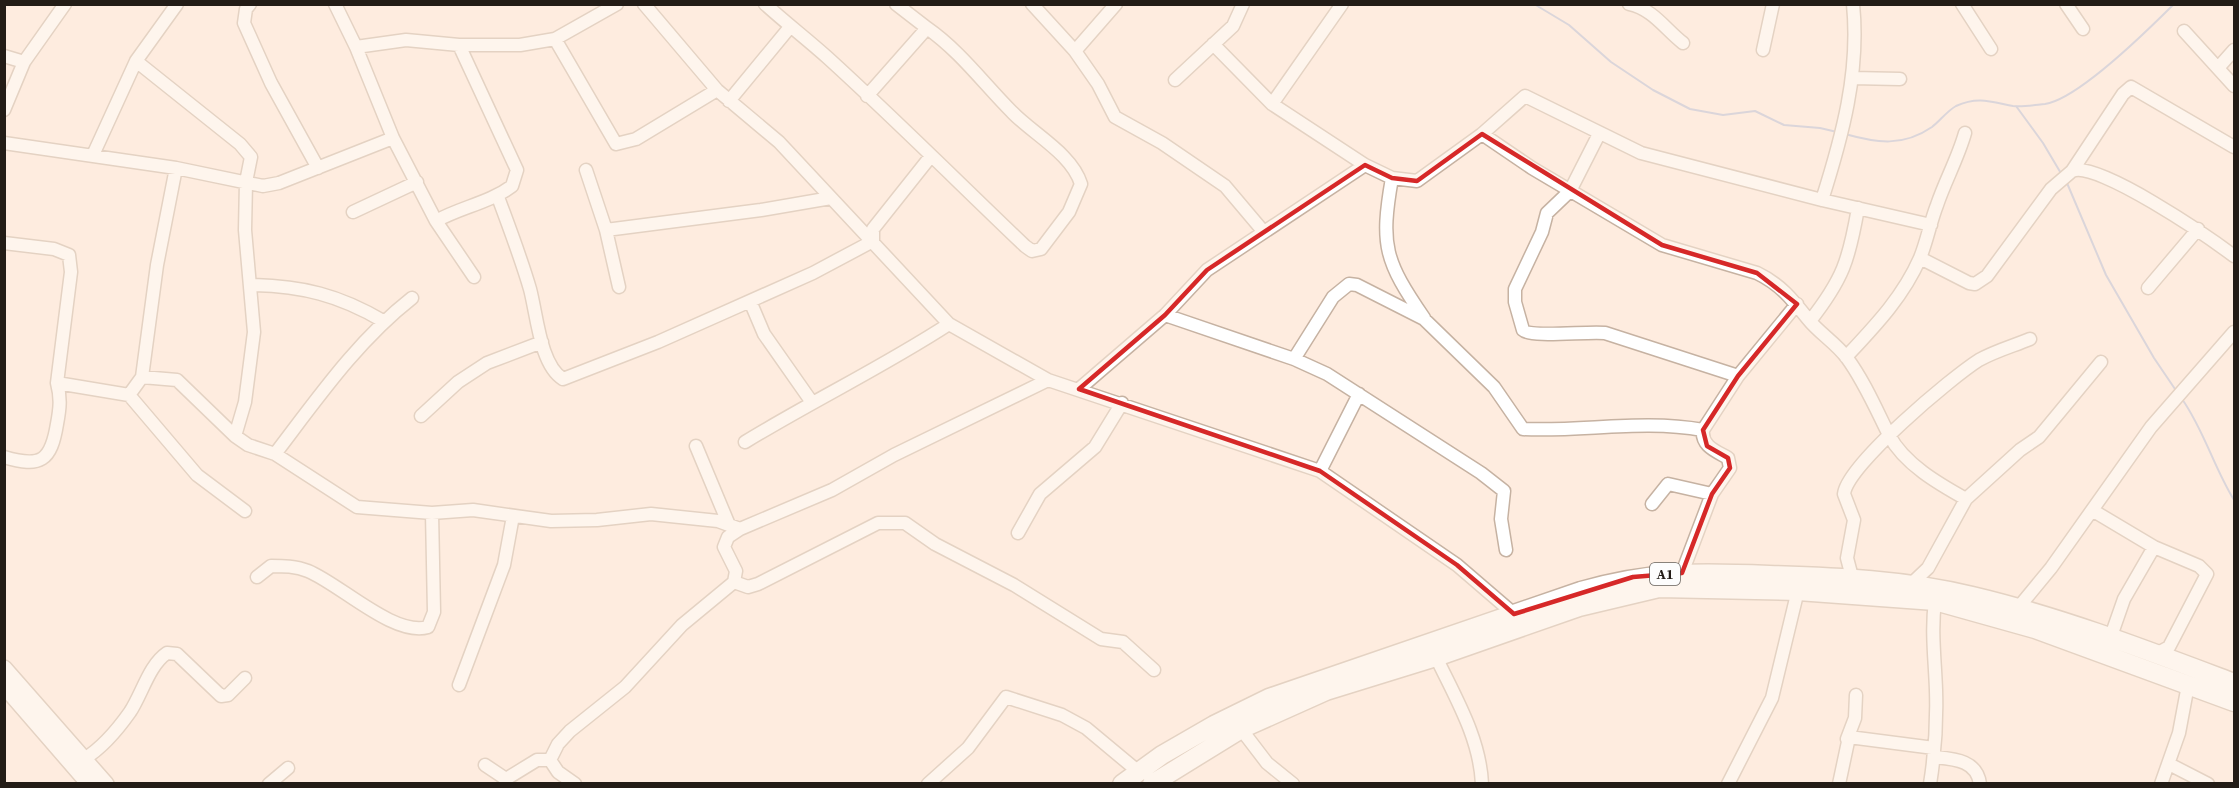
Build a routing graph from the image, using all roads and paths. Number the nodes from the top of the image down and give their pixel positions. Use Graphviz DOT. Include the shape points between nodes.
graph roads {
  1 [pos="65,4"];
  2 [pos="177,4"];
  3 [pos="335,4"];
  4 [pos="617,4"];
  5 [pos="644,4"];
  6 [pos="765,4"];
  7 [pos="896,4"];
  8 [pos="1032,4"];
  9 [pos="1116,4"];
  10 [pos="1243,4"];
  11 [pos="1342,4"];
  12 [pos="1629,4"];
  13 [pos="1773,4"];
  14 [pos="1853,4"];
  15 [pos="1962,4"];
  16 [pos="2066,4"];
  17 [pos="246,6"];
  18 [pos="1653,8"];
  19 [pos="790,27"];
  20 [pos="927,28"];
  21 [pos="2083,29"];
  22 [pos="2184,31"];
  23 [pos="555,39"];
  24 [pos="1683,43"];
  25 [pos="1213,44"];
  26 [pos="459,45"];
  27 [pos="356,47"];
  28 [pos="1991,49"];
  29 [pos="1763,50"];
  30 [pos="2235,50"];
  31 [pos="1075,51"];
  32 [pos="4,56"];
  33 [pos="136,61"];
  34 [pos="24,62"];
  35 [pos="2218,68"];
  36 [pos="1852,78"];
  37 [pos="1900,79"];
  38 [pos="1175,80"];
  39 [pos="2235,86"];
  40 [pos="717,90"];
  41 [pos="867,96"];
  42 [pos="729,101"];
  43 [pos="1272,104"];
  44 [pos="4,110"];
  45 [pos="1965,133"];
  46 [pos="1482,134"];
  47 [pos="1599,134"];
  48 [pos="393,138"];
  49 [pos="4,143"];
  50 [pos="2235,147"];
  51 [pos="93,155"];
  52 [pos="931,156"];
  53 [pos="1365,165"];
  54 [pos="177,168"];
  55 [pos="318,168"];
  56 [pos="586,170"];
  57 [pos="2069,174"];
  58 [pos="1392,178"];
  59 [pos="246,182"];
  60 [pos="417,182"];
  61 [pos="1570,191"];
  62 [pos="498,197"];
  63 [pos="831,198"];
  64 [pos="1822,200"];
  65 [pos="1858,208"];
  66 [pos="353,212"];
  67 [pos="436,221"];
  68 [pos="1931,225"];
  69 [pos="606,230"];
  70 [pos="2198,230"];
  71 [pos="1263,231"];
  72 [pos="873,241"];
  73 [pos="4,243"];
  74 [pos="2235,256"];
  75 [pos="1920,258"];
  76 [pos="474,277"];
  77 [pos="252,285"];
  78 [pos="619,287"];
  79 [pos="2148,288"];
  80 [pos="412,298"];
  81 [pos="750,301"];
  82 [pos="1797,304"];
  83 [pos="1166,315"];
  84 [pos="1424,319"];
  85 [pos="383,321"];
  86 [pos="1810,321"];
  87 [pos="949,324"];
  88 [pos="2235,332"];
  89 [pos="2030,339"];
  90 [pos="542,342"];
  91 [pos="1846,357"];
  92 [pos="1294,359"];
  93 [pos="2101,362"];
  94 [pos="1738,376"];
  95 [pos="142,377"];
  96 [pos="1048,380"];
  97 [pos="57,382"];
  98 [pos="1079,389"];
  99 [pos="129,394"];
  100 [pos="1359,394"];
  101 [pos="811,401"];
  102 [pos="1122,403"];
  103 [pos="420,416"];
  104 [pos="1703,430"];
  105 [pos="235,435"];
  106 [pos="1890,436"];
  107 [pos="745,442"];
  108 [pos="696,446"];
  109 [pos="275,454"];
  110 [pos="4,457"];
  111 [pos="1320,471"];
  112 [pos="1712,494"];
  113 [pos="1966,499"];
  114 [pos="1652,504"];
  115 [pos="2092,510"];
  116 [pos="245,511"];
  117 [pos="432,513"];
  118 [pos="513,516"];
  119 [pos="735,527"];
  120 [pos="1018,533"];
  121 [pos="2154,548"];
  122 [pos="1506,550"];
  123 [pos="1682,573"];
  124 [pos="256,577"];
  125 [pos="1846,577"];
  126 [pos="734,582"];
  127 [pos="1800,584"];
  128 [pos="1909,586"];
  129 [pos="1935,601"];
  130 [pos="2018,609"];
  131 [pos="1514,614"];
  132 [pos="2110,639"];
  133 [pos="2156,654"];
  134 [pos="1436,657"];
  135 [pos="4,668"];
  136 [pos="1154,670"];
  137 [pos="245,678"];
  138 [pos="2235,683"];
  139 [pos="459,685"];
  140 [pos="2188,685"];
  141 [pos="4,686"];
  142 [pos="1856,695"];
  143 [pos="2235,702"];
  144 [pos="1241,729"];
  145 [pos="1847,739"];
  146 [pos="1934,752"];
  147 [pos="84,759"];
  148 [pos="550,760"];
  149 [pos="2169,764"];
  150 [pos="485,765"];
  151 [pos="288,768"];
  152 [pos="1146,778"];
  153 [pos="88,783"];
  154 [pos="105,783"];
  155 [pos="269,783"];
  156 [pos="575,783"];
  157 [pos="928,783"];
  158 [pos="1122,783"];
  159 [pos="1293,783"];
  160 [pos="1482,783"];
  161 [pos="1728,783"];
  162 [pos="1839,783"];
  163 [pos="1930,783"];
  164 [pos="1980,783"];
  165 [pos="2161,783"];
  166 [pos="2208,783"];
  1 -- 34 [label="street"];
  2 -- 33 [label="street"];
  3 -- 27 [label="street"];
  4 -- 23 [label="street"];
  5 -- 40 [label="street"];
  6 -- 19 [label="street"];
  7 -- 20 [label="street"];
  8 -- 31 [label="street"];
  9 -- 31 [label="street"];
  10 -- 25 [label="street" via="1233,26"];
  11 -- 43 [label="street"];
  12 -- 18 [label="street"];
  13 -- 29 [label="street"];
  14 -- 36 [label="street"];
  15 -- 28 [label="street"];
  16 -- 21 [label="street"];
  17 -- 55 [label="street" via="244,23 271,83"];
  18 -- 24 [label="street" via="1666,30"];
  19 -- 41 [label="street"];
  19 -- 42 [label="street"];
  20 -- 41 [label="street"];
  20 -- 52 [label="street" via="946,42 1013,114 1063,157 1081,184 1069,212 1041,249 1032,250"];
  22 -- 35 [label="street"];
  23 -- 26 [label="street" via="520,45"];
  23 -- 40 [label="street" via="616,144 636,139"];
  25 -- 38 [label="street"];
  25 -- 43 [label="street"];
  26 -- 27 [label="street" via="406,40"];
  26 -- 62 [label="street" via="517,170 512,186"];
  27 -- 48 [label="street"];
  30 -- 35 [label="street"];
  31 -- 71 [label="street" via="1115,117 1162,142 1226,186"];
  32 -- 34 [label="street"];
  33 -- 51 [label="street"];
  33 -- 59 [label="street" via="240,144 251,157"];
  34 -- 44 [label="street"];
  35 -- 39 [label="street"];
  36 -- 37 [label="street"];
  36 -- 64 [label="street" via="1840,144"];
  40 -- 42 [label="street"];
  41 -- 52 [label="street"];
  42 -- 63 [label="street" via="779,142"];
  43 -- 53 [label="street"];
  45 -- 68 [label="street"];
  46 -- 47 [label="street" via="1525,96"];
  46 -- 58 [label="street" via="1417,181"];
  46 -- 61 [label="street"];
  47 -- 61 [label="street"];
  47 -- 64 [label="street" via="1641,153"];
  48 -- 55 [label="street"];
  48 -- 60 [label="street"];
  49 -- 51 [label="street"];
  50 -- 57 [label="street" via="2131,87"];
  51 -- 54 [label="street"];
  52 -- 72 [label="street" via="873,229"];
  53 -- 58 [label="street"];
  53 -- 71 [label="street"];
  54 -- 59 [label="street"];
  54 -- 95 [label="street" via="157,265"];
  55 -- 59 [label="street" via="279,183 263,186"];
  56 -- 69 [label="street"];
  57 -- 70 [label="street" via="2081,169 2095,175 2153,202"];
  57 -- 75 [label="street" via="2055,185 1991,272 1975,284"];
  58 -- 84 [label="street" via="1385,218 1387,254"];
  59 -- 77 [label="street" via="246,259"];
  60 -- 66 [label="street"];
  60 -- 67 [label="street"];
  61 -- 82 [label="street" via="1662,245 1771,279"];
  61 -- 94 [label="street" via="1547,213 1515,289 1524,333 1605,333"];
  62 -- 67 [label="street" via="455,210"];
  62 -- 90 [label="street" via="531,291"];
  63 -- 69 [label="street"];
  63 -- 72 [label="street"];
  64 -- 65 [label="street"];
  65 -- 68 [label="street"];
  65 -- 86 [label="street" via="1844,272"];
  67 -- 76 [label="street"];
  68 -- 75 [label="street"];
  69 -- 78 [label="street"];
  70 -- 74 [label="street"];
  70 -- 79 [label="street"];
  71 -- 83 [label="street" via="1207,270"];
  72 -- 81 [label="street"];
  72 -- 87 [label="street"];
  73 -- 97 [label="street" via="54,249 69,255 71,272"];
  75 -- 91 [label="street" via="1897,299"];
  77 -- 85 [label="street" via="293,286 352,303"];
  77 -- 105 [label="street" via="254,332 250,370"];
  80 -- 85 [label="street"];
  81 -- 90 [label="street" via="563,379 554,374"];
  81 -- 101 [label="street" via="764,334"];
  82 -- 86 [label="street"];
  82 -- 94 [label="street"];
  83 -- 92 [label="street"];
  83 -- 98 [label="street"];
  84 -- 92 [label="street" via="1348,284 1333,297"];
  84 -- 104 [label="street" via="1494,387 1523,429 1628,425"];
  85 -- 109 [label="street"];
  86 -- 91 [label="street"];
  87 -- 96 [label="street"];
  87 -- 101 [label="street"];
  88 -- 115 [label="street" via="2151,427"];
  89 -- 106 [label="street" via="1965,370"];
  90 -- 103 [label="street" via="487,363 458,382"];
  91 -- 106 [label="street"];
  92 -- 100 [label="street"];
  93 -- 113 [label="street" via="2039,437"];
  94 -- 104 [label="street"];
  95 -- 99 [label="street"];
  95 -- 105 [label="street" via="177,380"];
  96 -- 98 [label="street"];
  96 -- 119 [label="street" via="894,455 832,490"];
  97 -- 99 [label="street"];
  97 -- 110 [label="street" via="62,399 54,445 47,457 34,463"];
  98 -- 102 [label="street"];
  99 -- 116 [label="street" via="197,475"];
  100 -- 111 [label="street"];
  100 -- 122 [label="street" via="1500,486 1505,496 1501,519"];
  101 -- 107 [label="street"];
  102 -- 111 [label="street"];
  102 -- 120 [label="street" via="1095,447 1040,494"];
  104 -- 112 [label="street" via="1707,446 1730,462"];
  105 -- 109 [label="street" via="248,445"];
  106 -- 113 [label="street" via="1924,473"];
  106 -- 125 [label="street" via="1880,442 1845,488 1854,520 1847,558 1852,577"];
  108 -- 119 [label="street"];
  109 -- 117 [label="street" via="357,507"];
  111 -- 131 [label="street" via="1456,565"];
  112 -- 114 [label="street" via="1668,484"];
  112 -- 123 [label="street"];
  113 -- 128 [label="street" via="1928,568"];
  115 -- 121 [label="street"];
  115 -- 130 [label="street"];
  117 -- 118 [label="street" via="473,510"];
  117 -- 124 [label="street" via="434,612 428,627 417,631 387,618 299,568 270,566"];
  118 -- 119 [label="street" via="551,521 651,514 718,521"];
  118 -- 139 [label="street" via="504,565"];
  119 -- 126 [label="street" via="724,547 736,571"];
  121 -- 132 [label="street" via="2124,598"];
  121 -- 133 [label="street" via="2199,566 2207,574 2169,647"];
  123 -- 127 [label="highway, A1"];
  123 -- 131 [label="highway, A1" via="1616,581"];
  125 -- 127 [label="highway, A1"];
  125 -- 128 [label="highway, A1"];
  126 -- 136 [label="street" via="748,587 758,584 878,523 905,523 1101,639 1123,642"];
  126 -- 148 [label="street" via="682,625 625,687 570,731"];
  127 -- 129 [label="highway, A1"];
  127 -- 134 [label="highway, A1" via="1659,588 1579,607"];
  127 -- 161 [label="street" via="1772,698"];
  128 -- 130 [label="highway, A1" via="1972,596"];
  129 -- 140 [label="highway, A1" via="2035,628"];
  129 -- 146 [label="street"];
  130 -- 132 [label="highway, A1"];
  131 -- 152 [label="highway, A1" via="1269,698 1162,755"];
  132 -- 133 [label="highway, A1"];
  133 -- 138 [label="highway, A1"];
  134 -- 144 [label="highway, A1" via="1326,692"];
  134 -- 160 [label="street" via="1475,741"];
  135 -- 147 [label="main road"];
  137 -- 147 [label="street" via="228,695 221,696 177,654 167,653 159,659 129,712 103,744"];
  140 -- 143 [label="highway, A1"];
  140 -- 149 [label="street"];
  141 -- 153 [label="main road"];
  142 -- 145 [label="street" via="1855,718"];
  144 -- 152 [label="highway, A1"];
  144 -- 159 [label="street" via="1267,764"];
  145 -- 146 [label="street" via="1891,741"];
  145 -- 162 [label="street"];
  146 -- 163 [label="street"];
  146 -- 164 [label="street" via="1970,765 1979,775"];
  147 -- 154 [label="main road"];
  148 -- 150 [label="street" via="537,760 506,779"];
  148 -- 156 [label="street" via="558,772"];
  149 -- 165 [label="street"];
  149 -- 166 [label="street"];
  151 -- 155 [label="street"];
  152 -- 157 [label="street" via="1086,728 1062,715 1006,698 968,748"];
  152 -- 158 [label="highway, A1"];
}
